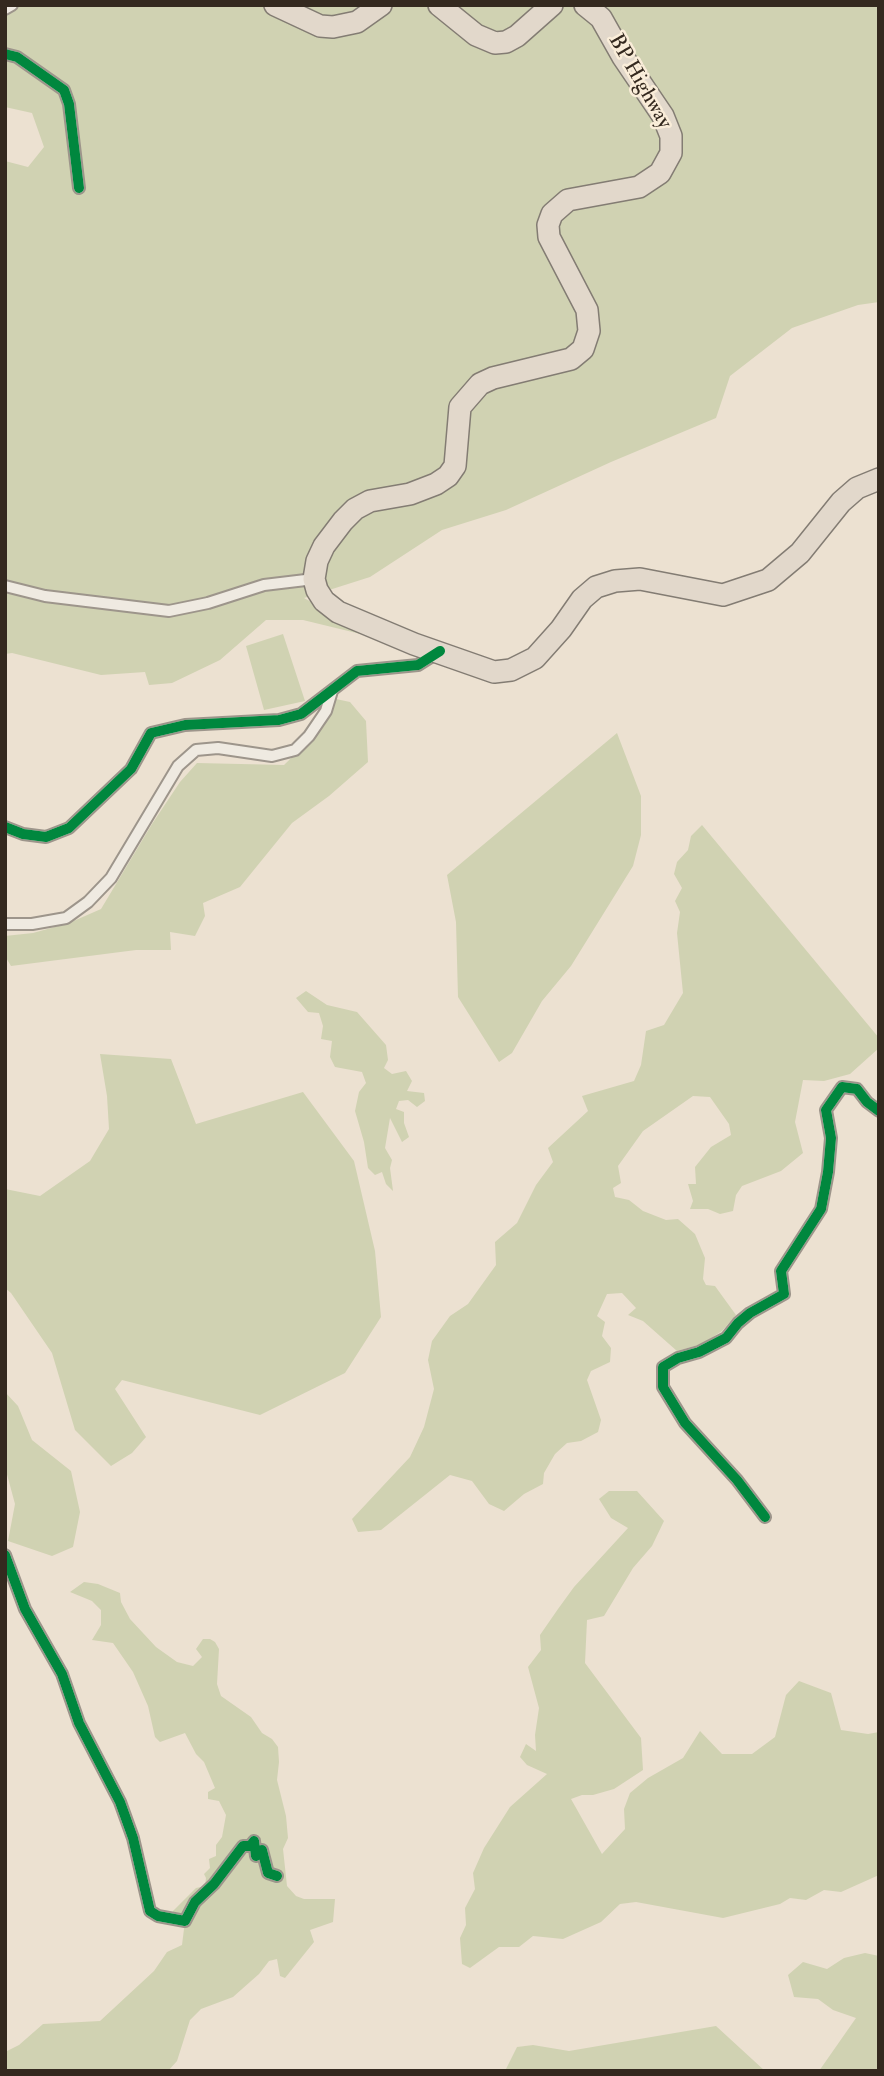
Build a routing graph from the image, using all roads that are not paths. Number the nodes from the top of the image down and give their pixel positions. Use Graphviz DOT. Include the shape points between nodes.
graph roads {
  1 [pos="12,5"];
  2 [pos="275,5"];
  3 [pos="381,5"];
  4 [pos="439,5"];
  5 [pos="552,5"];
  6 [pos="585,5"];
  7 [pos="5,9"];
  8 [pos="5,54"];
  9 [pos="79,188"];
  10 [pos="879,479"];
  11 [pos="314,579"];
  12 [pos="5,586"];
  13 [pos="440,651"];
  14 [pos="332,691"];
  15 [pos="5,827"];
  16 [pos="5,924"];
  17 [pos="879,1111"];
  18 [pos="765,1517"];
  19 [pos="5,1555"];
  20 [pos="277,1876"];
  1 -- 7 [label="street"];
  2 -- 3 [label="highway" via="320,26 333,27 357,22"];
  4 -- 5 [label="highway" via="476,36 495,43 517,36"];
  6 -- 11 [label="highway, BP Highway" via="601,18 671,136 670,153 660,173 639,187 568,200 552,214 549,237 587,310 589,331 583,349 571,359 480,384 460,407 455,466 448,476 410,494 370,500 355,509 324,546"];
  8 -- 9 [label="street" via="17,57 64,90"];
  10 -- 13 [label="highway" via="857,488 841,502 800,553 761,583 723,595 640,579 596,587 536,658 511,670 494,671"];
  11 -- 12 [label="street" via="264,585 169,611 45,596"];
  11 -- 13 [label="highway" via="324,601 338,612"];
  13 -- 14 [label="street" via="418,665 357,671"];
  14 -- 15 [label="street" via="301,714 279,720 185,725 151,733 131,769 69,828 46,837"];
  14 -- 16 [label="street" via="326,710 295,750 272,756 218,748 196,750 178,766 110,878 88,902 66,918"];
  17 -- 18 [label="street" via="857,1089 842,1087 826,1110 831,1138 821,1209 781,1270 783,1294 737,1323 726,1338 663,1367 663,1387 685,1423"];
  19 -- 20 [label="street" via="25,1609 62,1674 79,1723 120,1802 150,1911 185,1921 195,1902 243,1846 254,1842 256,1856 262,1850 268,1872"];
}
